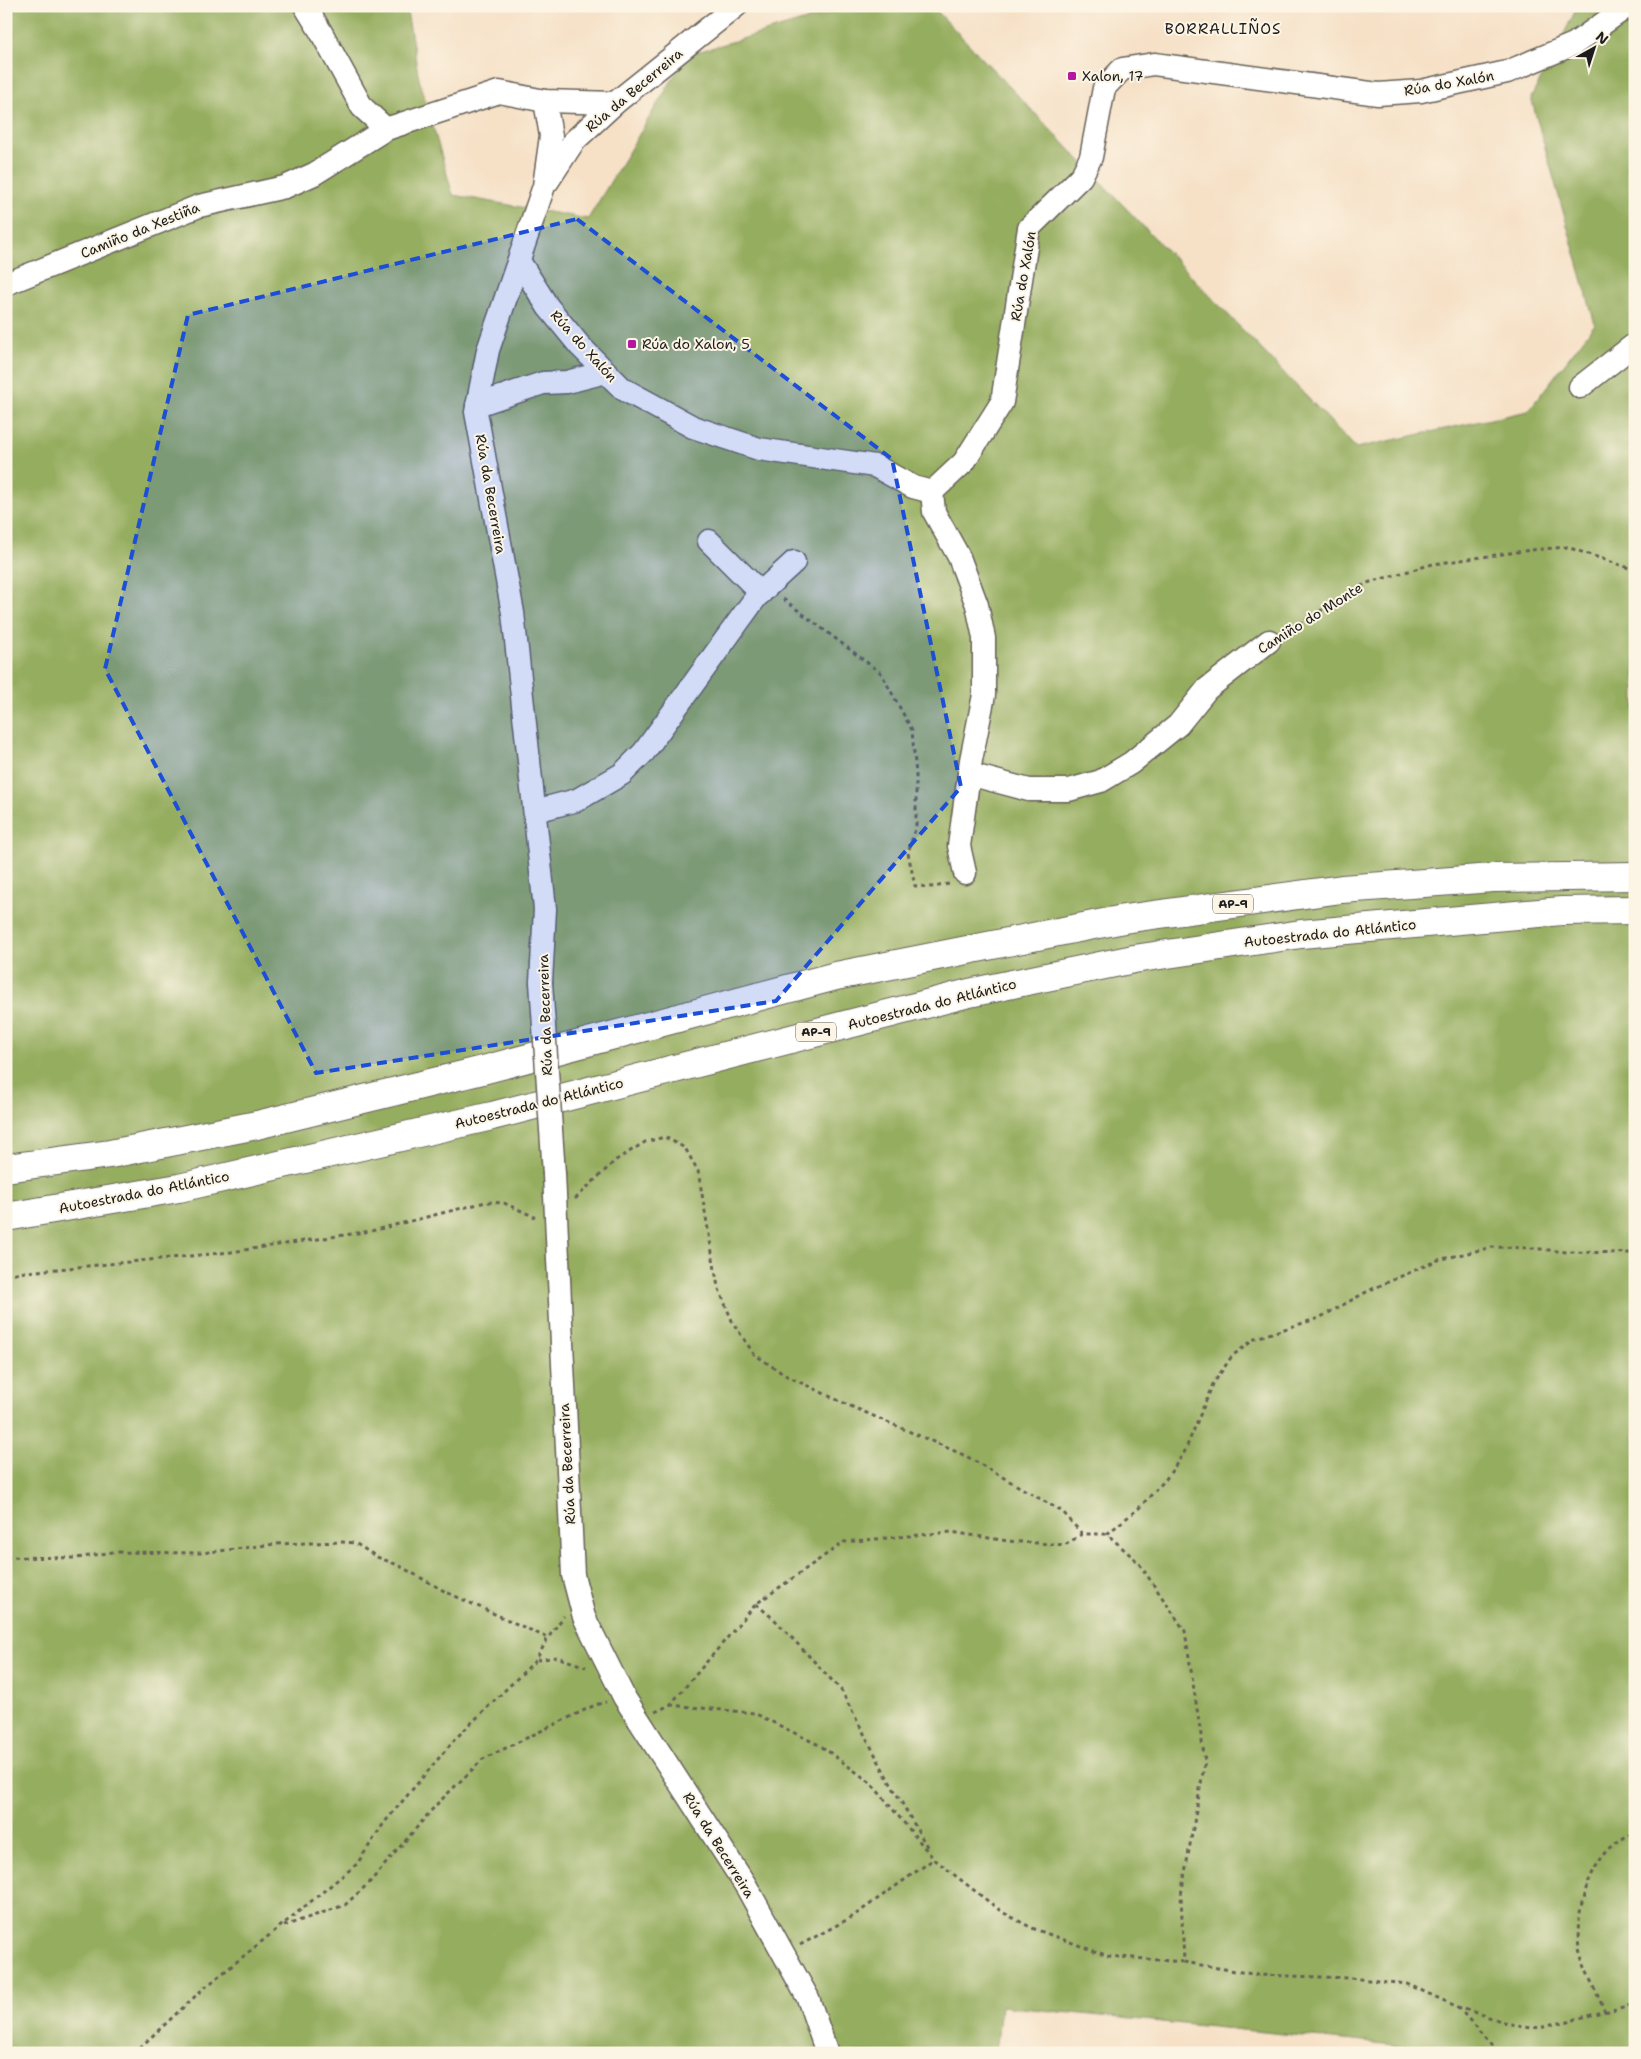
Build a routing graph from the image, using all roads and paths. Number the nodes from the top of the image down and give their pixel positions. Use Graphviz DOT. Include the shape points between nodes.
graph roads {
  1 [pos="305,6"];
  2 [pos="736,6"];
  3 [pos="1628,6"];
  4 [pos="545,101"];
  5 [pos="614,103"];
  6 [pos="386,129"];
  7 [pos="544,186"];
  8 [pos="519,261"];
  9 [pos="6,284"];
  10 [pos="1635,344"];
  11 [pos="606,372"];
  12 [pos="1580,387"];
  13 [pos="477,405"];
  14 [pos="932,492"];
  15 [pos="709,542"];
  16 [pos="794,562"];
  17 [pos="1635,570"];
  18 [pos="764,590"];
  19 [pos="1269,641"];
  20 [pos="969,774"];
  21 [pos="535,811"];
  22 [pos="965,873"];
  23 [pos="1635,876"];
  24 [pos="1635,910"];
  25 [pos="6,1168"];
  26 [pos="6,1217"];
  27 [pos="555,1224"];
  28 [pos="1635,1253"];
  29 [pos="6,1274"];
  30 [pos="1082,1534"];
  31 [pos="1107,1534"];
  32 [pos="6,1557"];
  33 [pos="578,1597"];
  34 [pos="756,1604"];
  35 [pos="548,1638"];
  36 [pos="536,1660"];
  37 [pos="619,1687"];
  38 [pos="670,1705"];
  39 [pos="638,1720"];
  40 [pos="1635,1833"];
  41 [pos="934,1859"];
  42 [pos="281,1927"];
  43 [pos="784,1954"];
  44 [pos="1184,1962"];
  45 [pos="1635,2004"];
  46 [pos="1458,2007"];
  47 [pos="1605,2012"];
  48 [pos="134,2053"];
  49 [pos="827,2053"];
  50 [pos="1498,2053"];
  1 -- 6 [label="street" via="362,107"];
  2 -- 5 [label="street, Rúa da Becerreira"];
  3 -- 14 [label="street, Rúa do Xalón" via="1574,44 1507,72 1422,91 1378,94 1154,64 1122,69 1104,88 1091,157 1081,177 1029,228 1002,402 964,462"];
  4 -- 5 [label="street, Camiño da Xestiña"];
  4 -- 6 [label="street, Camiño da Xestiña" via="500,92"];
  4 -- 7 [label="street, Rúa da Becerreira" via="551,136"];
  5 -- 7 [label="street, Rúa da Becerreira" via="574,141"];
  6 -- 9 [label="street, Camiño da Xestiña" via="314,174 285,187 199,206"];
  7 -- 8 [label="street, Rúa da Becerreira"];
  8 -- 11 [label="street, Rúa do Xalón" via="548,307"];
  8 -- 13 [label="street, Rúa da Becerreira" via="488,350"];
  10 -- 12 [label="street"];
  11 -- 13 [label="street" via="567,382 543,383"];
  11 -- 14 [label="street, Rúa do Xalón" via="623,389 693,427 759,449 876,466 913,487"];
  13 -- 21 [label="street, Rúa da Becerreira" via="513,613"];
  14 -- 20 [label="street" via="934,512 959,557 977,605 984,638 984,695"];
  15 -- 18 [label="street"];
  16 -- 18 [label="street"];
  17 -- 19 [label="path, Camiño do Monte" via="1567,547 1433,564 1367,584"];
  18 -- 21 [label="street" via="756,596 644,752 622,774 577,800"];
  18 -- 22 [label="path" via="881,673 912,730 916,826 908,853 916,886 934,887 958,882"];
  19 -- 20 [label="street, Camiño do Monte" via="1207,689 1178,725 1131,763 1101,781 1069,790 1029,790"];
  20 -- 22 [label="street" via="959,846"];
  21 -- 27 [label="street, Rúa da Becerreira, bridge" via="545,909 541,982"];
  23 -- 25 [label="highway, AP-9" via="1493,878 1342,889 1124,918 836,976 479,1071 256,1125 110,1154"];
  24 -- 26 [label="highway, Autoestrada do Atlántico / AP-9" via="1562,911 1301,934 1134,959 969,993 492,1116 179,1188"];
  27 -- 29 [label="path" via="504,1202 486,1202 371,1231 221,1253"];
  27 -- 30 [label="path" via="616,1160 645,1142 665,1137 685,1148 698,1171 718,1287 733,1323 754,1354 784,1375 966,1456 1063,1512"];
  27 -- 33 [label="street, Rúa da Becerreira" via="573,1575"];
  28 -- 31 [label="path" via="1492,1247 1438,1260 1370,1290 1319,1318 1256,1338 1232,1356 1213,1384 1184,1453 1166,1479"];
  30 -- 31 [label="path"];
  30 -- 34 [label="path" via="1066,1545 1008,1541 951,1532 844,1542"];
  31 -- 44 [label="path" via="1138,1562 1185,1631 1205,1761 1181,1895"];
  32 -- 35 [label="path" via="77,1558 113,1552 202,1553 276,1544 355,1543 446,1592"];
  33 -- 35 [label="path"];
  33 -- 37 [label="street, Rúa da Becerreira" via="584,1617"];
  34 -- 38 [label="path"];
  34 -- 41 [label="path" via="841,1690"];
  35 -- 36 [label="path"];
  36 -- 37 [label="path" via="557,1656"];
  36 -- 42 [label="path" via="455,1739 384,1823 356,1864"];
  37 -- 39 [label="street, Rúa da Becerreira"];
  37 -- 42 [label="path" via="595,1705 483,1759 436,1804 370,1882 345,1905"];
  38 -- 39 [label="path"];
  38 -- 41 [label="path" via="754,1713 821,1746 871,1783"];
  39 -- 43 [label="street, Rúa da Becerreira" via="746,1886"];
  40 -- 47 [label="path" via="1617,1842 1601,1858 1583,1894 1578,1924 1579,1951"];
  41 -- 43 [label="path" via="852,1917"];
  41 -- 44 [label="path" via="1002,1912 1032,1928 1108,1956"];
  42 -- 48 [label="path" via="202,1990"];
  43 -- 49 [label="street, Rúa da Becerreira" via="808,1998"];
  44 -- 46 [label="path" via="1258,1975 1350,1978 1406,1984"];
  45 -- 47 [label="path"];
  46 -- 47 [label="path" via="1510,2024 1540,2028"];
  46 -- 50 [label="path"];
}
